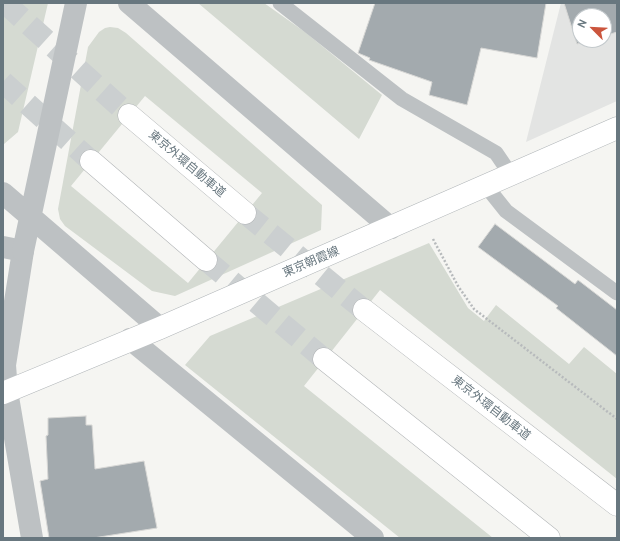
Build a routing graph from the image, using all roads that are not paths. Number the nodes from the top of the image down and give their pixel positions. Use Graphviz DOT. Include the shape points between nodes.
graph roads {
  1 [pos="76,3"];
  2 [pos="129,3"];
  3 [pos="280,3"];
  4 [pos="129,115"];
  5 [pos="617,128"];
  6 [pos="91,161"];
  7 [pos="511,175"];
  8 [pos="486,186"];
  9 [pos="3,193"];
  10 [pos="245,213"];
  11 [pos="29,216"];
  12 [pos="391,228"];
  13 [pos="13,249"];
  14 [pos="206,260"];
  15 [pos="617,293"];
  16 [pos="364,310"];
  17 [pos="160,328"];
  18 [pos="130,339"];
  19 [pos="324,360"];
  20 [pos="5,392"];
  21 [pos="617,505"];
  22 [pos="32,538"];
  23 [pos="373,538"];
  24 [pos="549,538"];
  1 -- 11 [label="street"];
  2 -- 12 [label="street"];
  3 -- 7 [label="lane" via="402,99 496,153"];
  4 -- 10 [label="main road, 東京外環自動車道"];
  5 -- 7 [label="main road, 東京朝霞線"];
  6 -- 14 [label="main road"];
  7 -- 8 [label="main road, 東京朝霞線"];
  8 -- 12 [label="main road, 東京朝霞線"];
  8 -- 15 [label="lane" via="506,211"];
  9 -- 11 [label="street"];
  11 -- 13 [label="street"];
  11 -- 17 [label="street"];
  12 -- 17 [label="main road, 東京朝霞線"];
  13 -- 20 [label="street"];
  16 -- 21 [label="main road, 東京外環自動車道"];
  17 -- 18 [label="main road, 東京朝霞線"];
  18 -- 20 [label="main road, 東京朝霞線"];
  18 -- 23 [label="street"];
  19 -- 24 [label="main road"];
  20 -- 22 [label="street"];
}
